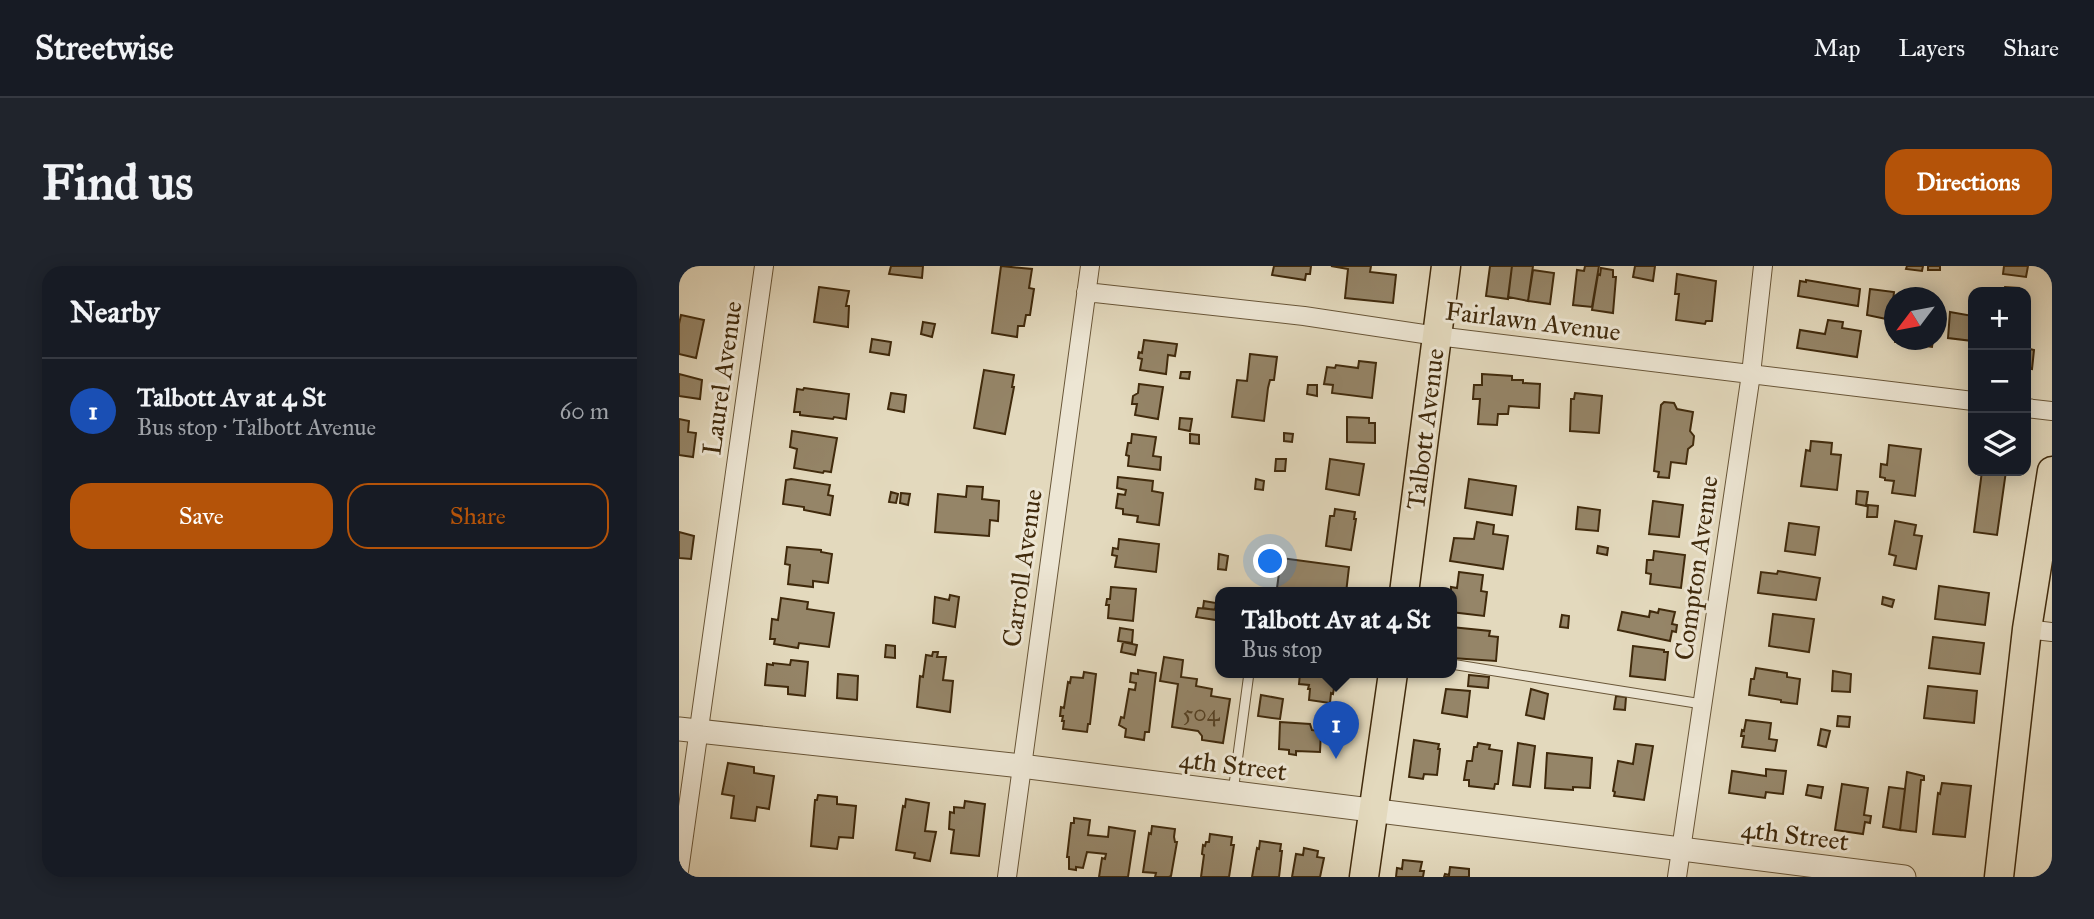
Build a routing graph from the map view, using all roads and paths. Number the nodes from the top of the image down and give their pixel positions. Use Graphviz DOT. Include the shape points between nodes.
graph roads {
  1 [pos="764,266"];
  2 [pos="1090,266"];
  3 [pos="1446,266"];
  4 [pos="1763,266"];
  5 [pos="1086,292"];
  6 [pos="1437,336"];
  7 [pos="1751,374"];
  8 [pos="1968,400"];
  9 [pos="2031,409"];
  10 [pos="2052,411"];
  11 [pos="2052,471"];
  12 [pos="1406,587"];
  13 [pos="2040,630"];
  14 [pos="1457,665"];
  15 [pos="1248,678"];
  16 [pos="1392,678"];
  17 [pos="1702,704"];
  18 [pos="689,730"];
  19 [pos="1021,766"];
  20 [pos="1233,793"];
  21 [pos="1373,811"];
  22 [pos="1681,849"];
  23 [pos="679,871"];
  24 [pos="1007,877"];
  25 [pos="1364,877"];
  26 [pos="1677,877"];
  27 [pos="1904,877"];
  28 [pos="1999,877"];
  1 -- 18 [label="street, Laurel Avenue"];
  2 -- 5 [label="street, Carroll Avenue"];
  3 -- 6 [label="main road, Talbott Avenue"];
  4 -- 7 [label="street, Compton Avenue"];
  5 -- 6 [label="street, Fairlawn Avenue"];
  5 -- 19 [label="street, Carroll Avenue"];
  6 -- 7 [label="street, Fairlawn Avenue"];
  6 -- 12 [label="main road, Talbott Avenue"];
  7 -- 8 [label="street, Fairlawn Avenue"];
  7 -- 17 [label="street, Compton Avenue"];
  9 -- 10 [label="street"];
  11 -- 13 [label="main road"];
  13 -- 28 [label="main road"];
  14 -- 17 [label="lane"];
  15 -- 20 [label="lane"];
  16 -- 21 [label="main road"];
  17 -- 22 [label="street, Compton Avenue"];
  18 -- 19 [label="street, 4th Street"];
  18 -- 23 [label="street, Laurel Avenue"];
  19 -- 20 [label="street, 4th Street"];
  19 -- 24 [label="street, Carroll Avenue"];
  20 -- 21 [label="street, 4th Street"];
  21 -- 22 [label="street, 4th Street"];
  21 -- 25 [label="main road"];
  22 -- 26 [label="street, Compton Avenue"];
  22 -- 27 [label="street, 4th Street"];
}
